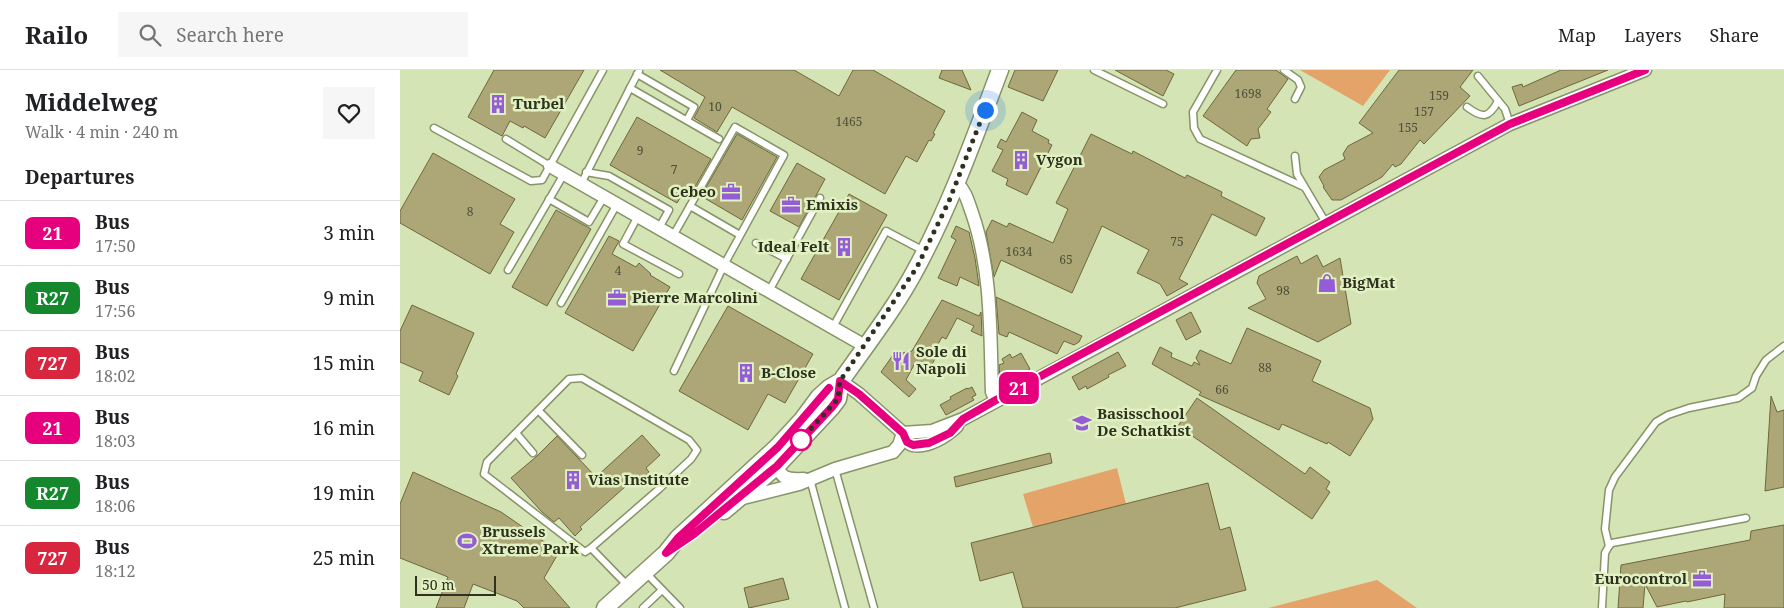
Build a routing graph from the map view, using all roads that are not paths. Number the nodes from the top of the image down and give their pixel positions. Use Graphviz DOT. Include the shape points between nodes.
graph roads {
  1 [pos="603,70"];
  2 [pos="1000,70"];
  3 [pos="1094,70"];
  4 [pos="1217,70"];
  5 [pos="1284,70"];
  6 [pos="1645,70"];
  7 [pos="638,72"];
  8 [pos="1478,76"];
  9 [pos="630,88"];
  10 [pos="1295,99"];
  11 [pos="1498,101"];
  12 [pos="1163,104"];
  13 [pos="1467,107"];
  14 [pos="687,120"];
  15 [pos="1510,124"];
  16 [pos="434,128"];
  17 [pos="506,139"];
  18 [pos="719,139"];
  19 [pos="1295,156"];
  20 [pos="550,166"];
  21 [pos="586,172"];
  22 [pos="564,174"];
  23 [pos="581,184"];
  24 [pos="956,184"];
  25 [pos="1304,187"];
  26 [pos="604,197"];
  27 [pos="820,198"];
  28 [pos="549,199"];
  29 [pos="617,204"];
  30 [pos="690,206"];
  31 [pos="638,216"];
  32 [pos="1326,223"];
  33 [pos="659,228"];
  34 [pos="740,234"];
  35 [pos="673,236"];
  36 [pos="756,243"];
  37 [pos="925,252"];
  38 [pos="787,259"];
  39 [pos="724,265"];
  40 [pos="508,270"];
  41 [pos="679,274"];
  42 [pos="769,291"];
  43 [pos="561,303"];
  44 [pos="833,327"];
  45 [pos="865,346"];
  46 [pos="1784,346"];
  47 [pos="674,371"];
  48 [pos="840,381"];
  49 [pos="996,400"];
  50 [pos="539,410"];
  51 [pos="516,432"];
  52 [pos="903,433"];
  53 [pos="778,447"];
  54 [pos="533,452"];
  55 [pos="582,455"];
  56 [pos="777,466"];
  57 [pos="835,469"];
  58 [pos="810,478"];
  59 [pos="738,499"];
  60 [pos="1746,518"];
  61 [pos="1608,546"];
  62 [pos="591,548"];
  63 [pos="666,553"];
  64 [pos="645,572"];
  65 [pos="629,587"];
  66 [pos="662,590"];
  67 [pos="605,608"];
  68 [pos="642,608"];
  69 [pos="680,608"];
  70 [pos="845,608"];
  71 [pos="874,608"];
  72 [pos="1602,608"];
  1 -- 20 [label="lane"];
  2 -- 24 [label="main road"];
  3 -- 12 [label="lane"];
  4 -- 25 [label="lane" via="1193,112 1194,128 1200,139"];
  5 -- 10 [label="lane" via="1298,80 1301,87"];
  6 -- 15 [label="street"];
  7 -- 9 [label="lane"];
  7 -- 14 [label="lane" via="694,107"];
  8 -- 11 [label="lane"];
  9 -- 14 [label="lane"];
  9 -- 21 [label="lane"];
  11 -- 13 [label="lane" via="1492,111 1483,116"];
  11 -- 15 [label="lane"];
  14 -- 18 [label="lane"];
  15 -- 32 [label="street"];
  16 -- 20 [label="lane" via="531,181 542,180"];
  17 -- 20 [label="lane"];
  19 -- 25 [label="lane" via="1297,174"];
  20 -- 22 [label="street"];
  21 -- 23 [label="lane"];
  21 -- 33 [label="lane" via="609,176 669,210"];
  22 -- 23 [label="street"];
  22 -- 28 [label="lane"];
  23 -- 26 [label="street"];
  24 -- 37 [label="main road"];
  24 -- 49 [label="street" via="964,191 976,224 987,275 992,392"];
  25 -- 32 [label="lane"];
  26 -- 28 [label="lane" via="589,222"];
  26 -- 29 [label="street"];
  27 -- 38 [label="lane"];
  28 -- 40 [label="lane"];
  29 -- 31 [label="street"];
  29 -- 43 [label="lane"];
  30 -- 34 [label="lane"];
  30 -- 34 [label="lane" via="735,127 784,155"];
  30 -- 35 [label="lane"];
  31 -- 33 [label="street"];
  31 -- 41 [label="lane" via="622,244"];
  32 -- 49 [label="street"];
  33 -- 35 [label="street"];
  34 -- 39 [label="lane"];
  35 -- 39 [label="street"];
  36 -- 38 [label="lane"];
  37 -- 44 [label="lane" via="886,231"];
  37 -- 45 [label="main road"];
  38 -- 42 [label="lane"];
  39 -- 42 [label="street"];
  39 -- 47 [label="lane"];
  42 -- 44 [label="street"];
  44 -- 45 [label="street"];
  45 -- 48 [label="main road"];
  46 -- 61 [label="lane" via="1766,360 1752,388 1738,398 1689,408 1656,422 1609,490 1605,529"];
  48 -- 52 [label="street"];
  48 -- 53 [label="main road" via="819,397"];
  48 -- 56 [label="main road" via="838,399"];
  49 -- 52 [label="street" via="963,419 950,433 929,443 913,445 907,442"];
  50 -- 51 [label="lane"];
  50 -- 55 [label="lane"];
  50 -- 62 [label="lane" via="569,379 582,378 689,440 697,450 659,489"];
  51 -- 54 [label="lane"];
  51 -- 62 [label="lane" via="487,462 484,474 585,552"];
  52 -- 57 [label="street" via="893,452"];
  53 -- 56 [label="street"];
  53 -- 63 [label="main road" via="678,538"];
  56 -- 58 [label="street" via="781,475 790,480"];
  56 -- 59 [label="main road"];
  57 -- 58 [label="street"];
  57 -- 71 [label="lane"];
  58 -- 59 [label="street" via="799,484"];
  58 -- 70 [label="lane"];
  59 -- 63 [label="main road"];
  60 -- 61 [label="lane"];
  61 -- 72 [label="lane"];
  62 -- 65 [label="lane"];
  63 -- 64 [label="main road"];
  64 -- 65 [label="main road"];
  64 -- 66 [label="lane"];
  65 -- 67 [label="main road"];
  66 -- 68 [label="lane"];
  66 -- 69 [label="lane"];
}
